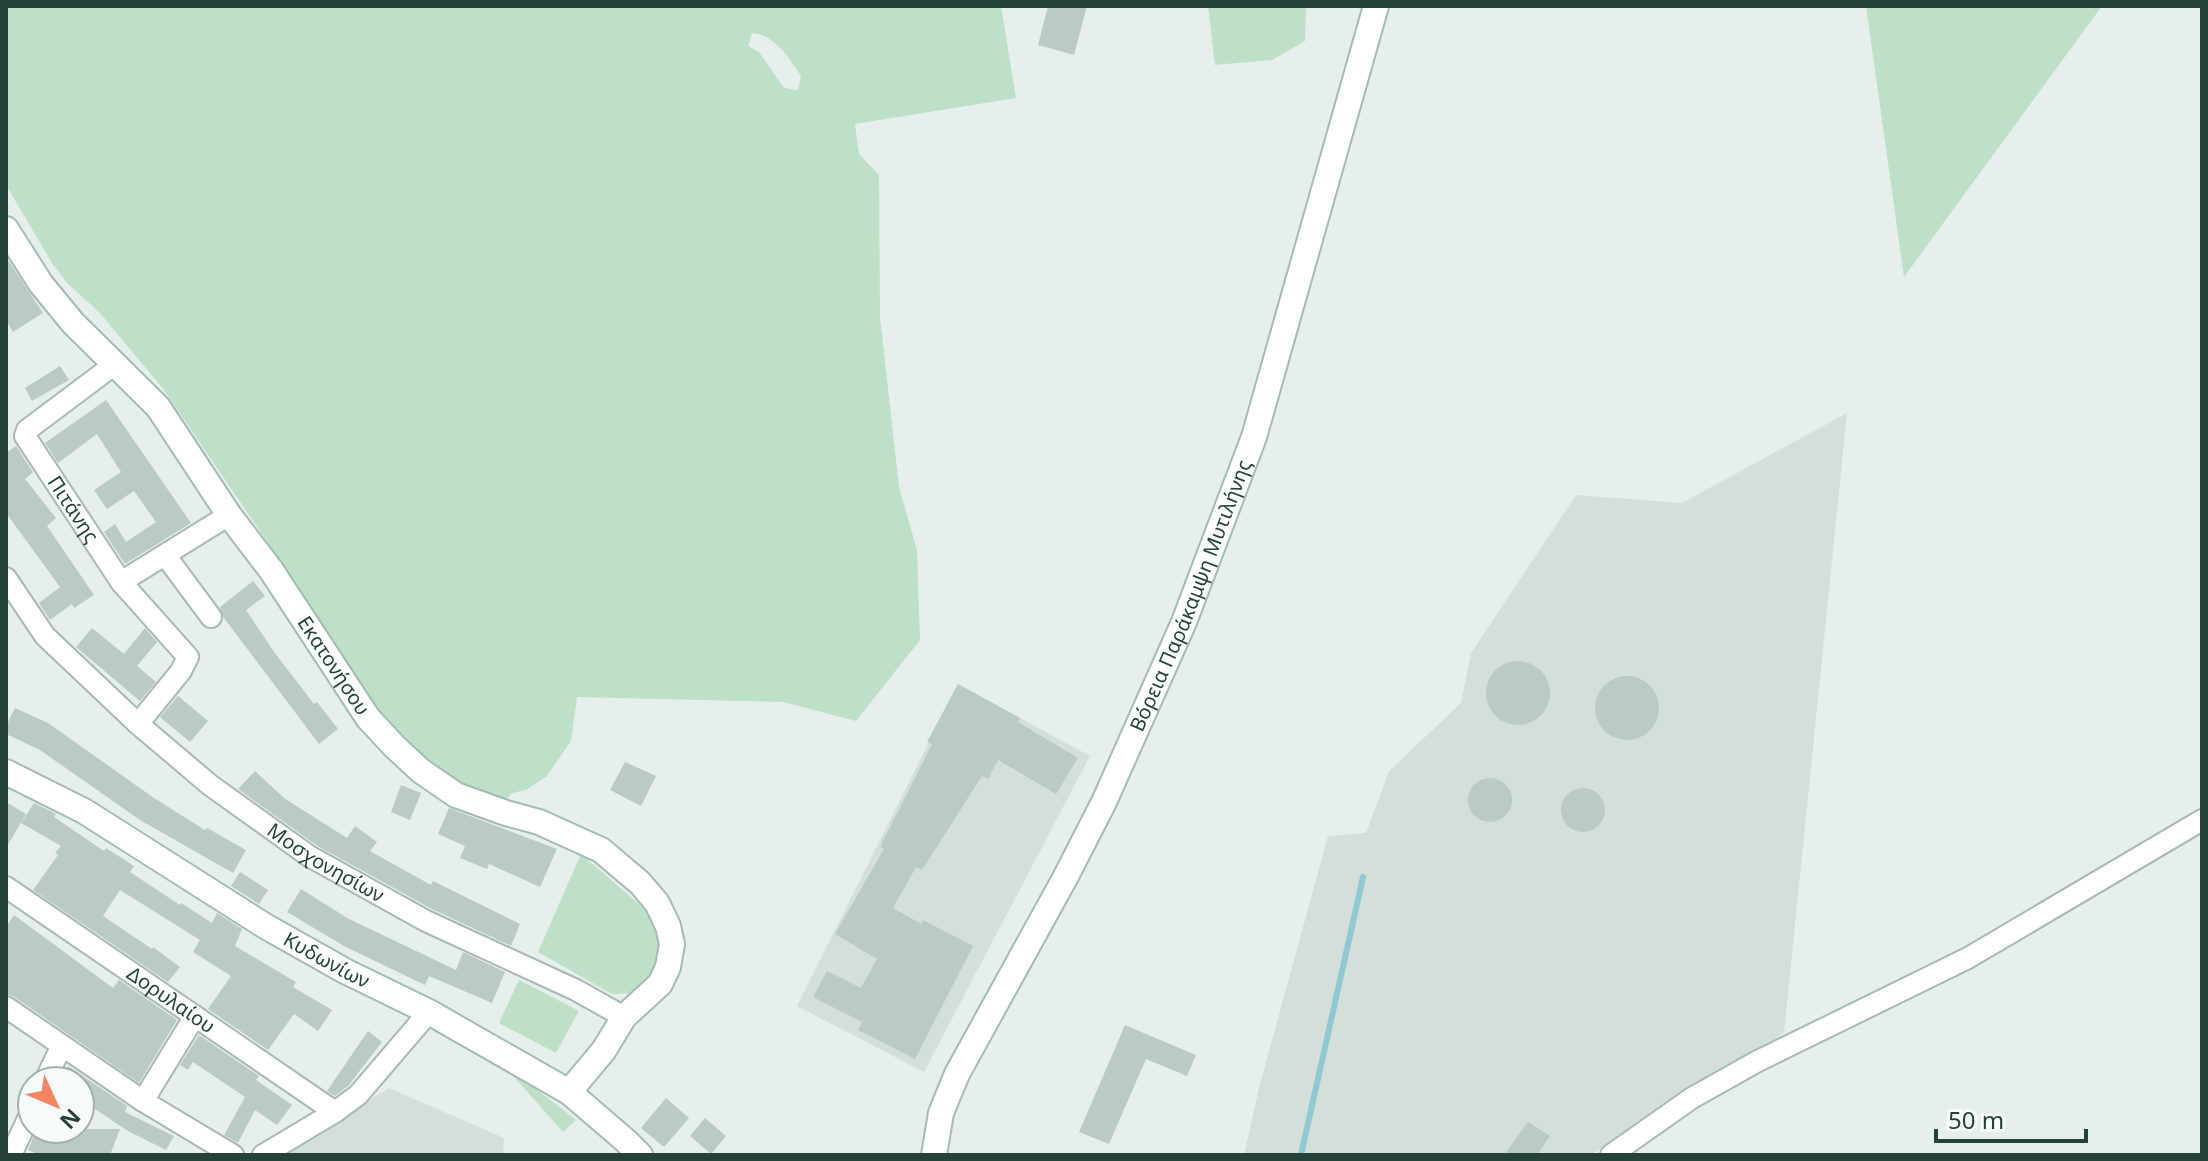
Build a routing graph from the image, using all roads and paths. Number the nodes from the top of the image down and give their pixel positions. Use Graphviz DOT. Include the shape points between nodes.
graph roads {
  1 [pos="1376,6"];
  2 [pos="6,229"];
  3 [pos="115,364"];
  4 [pos="229,515"];
  5 [pos="165,555"];
  6 [pos="6,578"];
  7 [pos="121,582"];
  8 [pos="211,617"];
  9 [pos="138,724"];
  10 [pos="6,772"];
  11 [pos="2202,820"];
  12 [pos="9,897"];
  13 [pos="6,1007"];
  14 [pos="429,1012"];
  15 [pos="195,1016"];
  16 [pos="624,1017"];
  17 [pos="61,1047"];
  18 [pos="53,1065"];
  19 [pos="569,1092"];
  20 [pos="143,1101"];
  21 [pos="335,1112"];
  22 [pos="233,1155"];
  23 [pos="263,1155"];
  24 [pos="640,1155"];
  25 [pos="934,1155"];
  26 [pos="1611,1155"];
  1 -- 25 [label="street, Βόρεια Παράκαμψη Μυτιλήνης" via="1254,437 1184,622 1098,815 957,1074 941,1113"];
  2 -- 3 [label="street, Εκατονήσου" via="51,297"];
  3 -- 4 [label="street, Εκατονήσου" via="158,407"];
  3 -- 7 [label="street, Πιτάνης" via="25,436"];
  4 -- 5 [label="street"];
  4 -- 16 [label="street, Εκατονήσου" via="368,718 421,771 456,795 539,822 601,850 657,903 672,944 668,967 660,984"];
  5 -- 7 [label="street"];
  5 -- 8 [label="street"];
  6 -- 9 [label="street, Μοσχονησίων" via="45,636"];
  7 -- 9 [label="street, Πιτάνης" via="188,657"];
  9 -- 16 [label="street, Μοσχονησίων" via="210,785 325,866"];
  10 -- 14 [label="street, Κυδωνίων" via="84,811 261,930"];
  11 -- 26 [label="street" via="1968,958 1692,1098"];
  12 -- 15 [label="street, Δορυλαίου"];
  13 -- 17 [label="street"];
  14 -- 19 [label="street, Κυδωνίων"];
  14 -- 21 [label="street" via="379,1074"];
  15 -- 20 [label="street"];
  15 -- 21 [label="street, Δορυλαίου"];
  16 -- 19 [label="street"];
  17 -- 18 [label="street"];
  17 -- 20 [label="street"];
  19 -- 24 [label="street, Κυδωνίων"];
  20 -- 22 [label="street"];
  21 -- 23 [label="street"];
}
